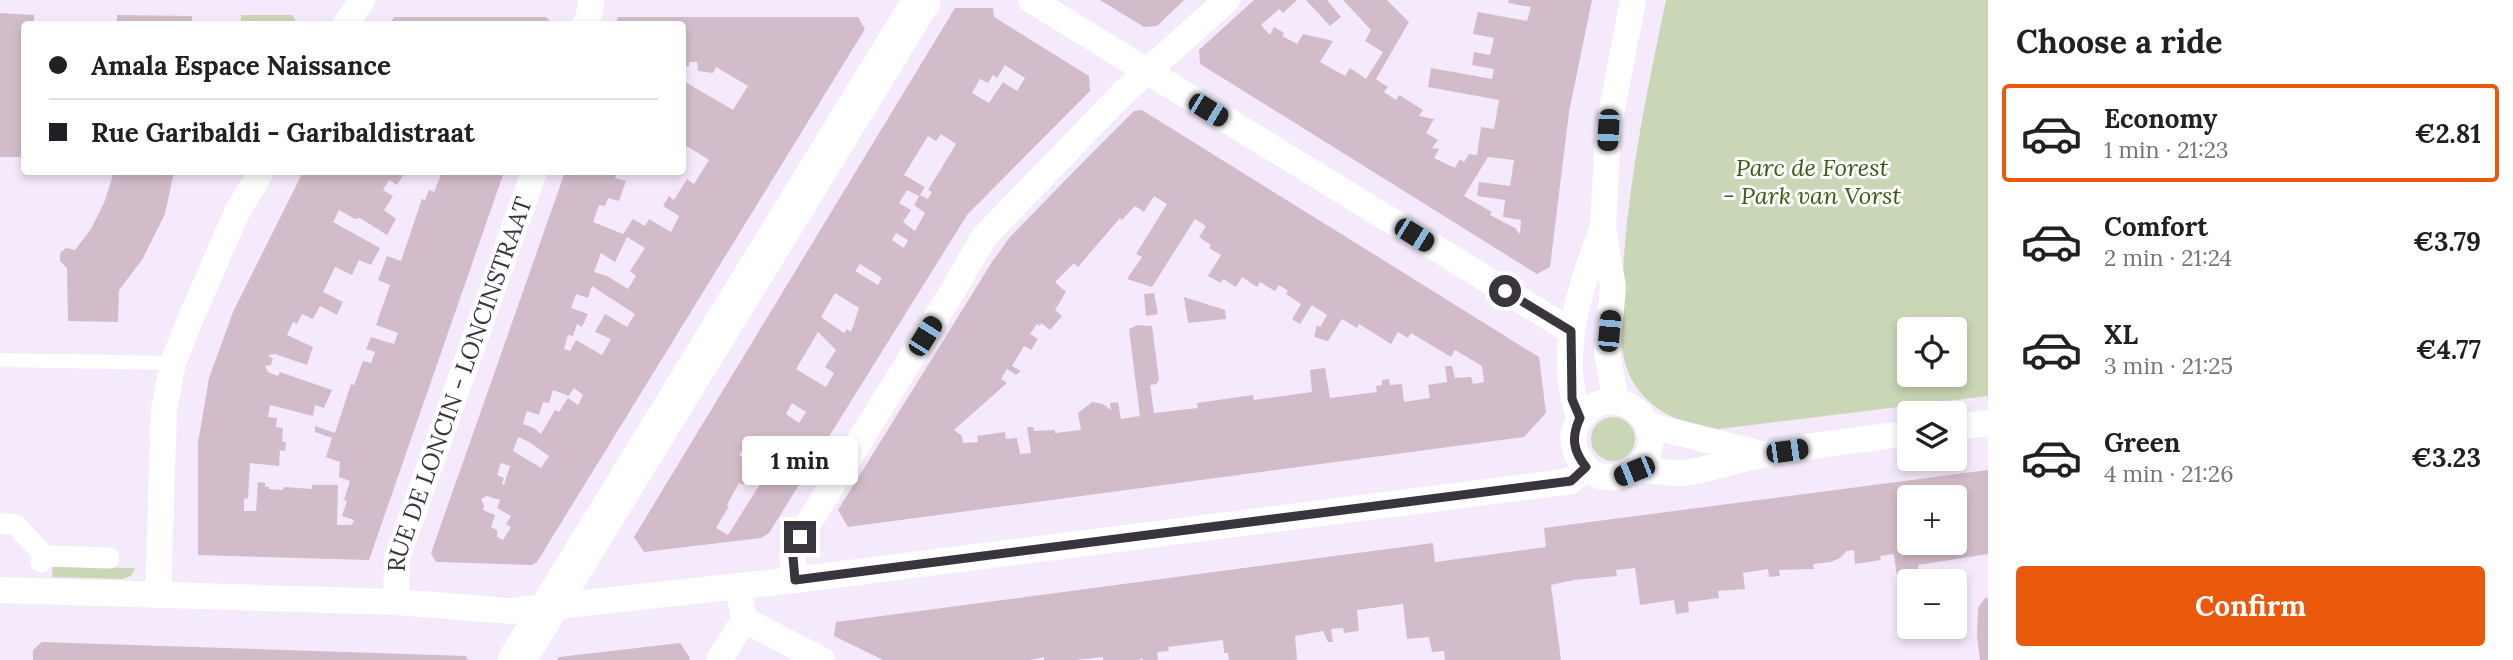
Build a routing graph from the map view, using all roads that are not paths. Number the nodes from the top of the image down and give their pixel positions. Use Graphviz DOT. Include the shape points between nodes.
graph roads {
  1 [pos="362,0"];
  2 [pos="591,0"];
  3 [pos="922,0"];
  4 [pos="1031,0"];
  5 [pos="1227,0"];
  6 [pos="1633,0"];
  7 [pos="348,21"];
  8 [pos="587,21"];
  9 [pos="1146,72"];
  10 [pos="259,175"];
  11 [pos="533,175"];
  12 [pos="1602,227"];
  13 [pos="1571,331"];
  14 [pos="0,360"];
  15 [pos="173,363"];
  16 [pos="1616,401"];
  17 [pos="1580,418"];
  18 [pos="1988,423"];
  19 [pos="1648,425"];
  20 [pos="1967,426"];
  21 [pos="1897,435"];
  22 [pos="1763,454"];
  23 [pos="1586,467"];
  24 [pos="1634,471"];
  25 [pos="0,523"];
  26 [pos="108,558"];
  27 [pos="795,580"];
  28 [pos="739,587"];
  29 [pos="0,590"];
  30 [pos="158,595"];
  31 [pos="396,602"];
  32 [pos="549,607"];
  33 [pos="744,620"];
  34 [pos="517,660"];
  35 [pos="719,660"];
  36 [pos="822,660"];
  1 -- 7 [label="street"];
  2 -- 8 [label="street"];
  3 -- 32 [label="main road"];
  4 -- 9 [label="street"];
  5 -- 9 [label="street"];
  6 -- 12 [label="street" via="1608,130"];
  9 -- 13 [label="street"];
  9 -- 27 [label="street" via="984,237 800,537 793,557"];
  10 -- 15 [label="street" via="237,212"];
  11 -- 31 [label="street, RUE DE LONCIN - LONCINSTRAAT" via="397,558"];
  12 -- 13 [label="street"];
  12 -- 16 [label="street" via="1613,287 1607,353"];
  13 -- 17 [label="street" via="1572,399"];
  14 -- 15 [label="lane"];
  15 -- 30 [label="street" via="164,409"];
  16 -- 17 [label="street" via="1596,405"];
  16 -- 19 [label="street" via="1630,405"];
  17 -- 23 [label="street" via="1574,444"];
  18 -- 20 [label="street"];
  19 -- 22 [label="street"];
  19 -- 24 [label="street" via="1651,443 1646,458"];
  21 -- 22 [label="street"];
  22 -- 24 [label="street" via="1683,473"];
  23 -- 24 [label="street" via="1601,477"];
  23 -- 27 [label="street" via="1571,481"];
  25 -- 26 [label="street" via="16,525 43,559"];
  27 -- 28 [label="street"];
  28 -- 32 [label="street"];
  28 -- 33 [label="street"];
  29 -- 30 [label="street"];
  30 -- 31 [label="street"];
  31 -- 32 [label="street" via="511,611"];
  32 -- 34 [label="main road"];
  33 -- 35 [label="street"];
  33 -- 36 [label="street"];
}
